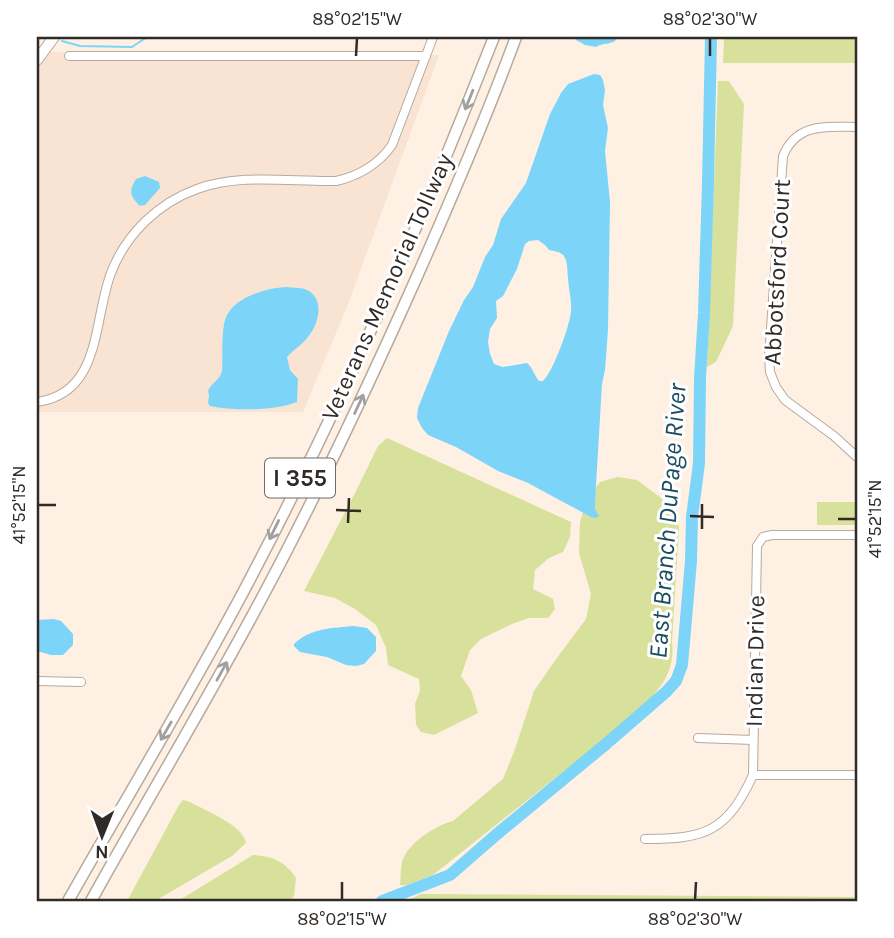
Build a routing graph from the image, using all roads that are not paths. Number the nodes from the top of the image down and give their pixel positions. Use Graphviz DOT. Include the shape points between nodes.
graph roads {
  1 [pos="54,37"];
  2 [pos="433,37"];
  3 [pos="494,37"];
  4 [pos="516,37"];
  5 [pos="69,56"];
  6 [pos="426,56"];
  7 [pos="38,57"];
  8 [pos="857,127"];
  9 [pos="37,402"];
  10 [pos="857,457"];
  11 [pos="857,535"];
  12 [pos="37,681"];
  13 [pos="81,682"];
  14 [pos="698,738"];
  15 [pos="753,740"];
  16 [pos="753,775"];
  17 [pos="857,775"];
  18 [pos="645,839"];
  19 [pos="68,901"];
  20 [pos="91,901"];
  1 -- 7 [label="main road"];
  2 -- 6 [label="street"];
  3 -- 19 [label="highway, Veterans Memorial Tollway / I 355, one-way" via="420,220 337,403 248,582"];
  20 -- 4 [label="highway, Veterans Memorial Tollway / I 355, one-way" via="306,514 434,238"];
  5 -- 6 [label="street"];
  6 -- 9 [label="street" via="392,145 363,171 336,181 214,184 176,198 143,222 111,273 90,357 80,378 62,394"];
  8 -- 10 [label="street, Abbotsford Court" via="811,129 796,137 783,156 769,357 770,372 785,400"];
  11 -- 15 [label="street, Indian Drive" via="772,535 763,537 757,546"];
  12 -- 13 [label="street"];
  14 -- 15 [label="street"];
  15 -- 16 [label="street, Indian Drive"];
  16 -- 17 [label="street"];
  16 -- 18 [label="street" via="731,814 713,828 688,837"];
}
